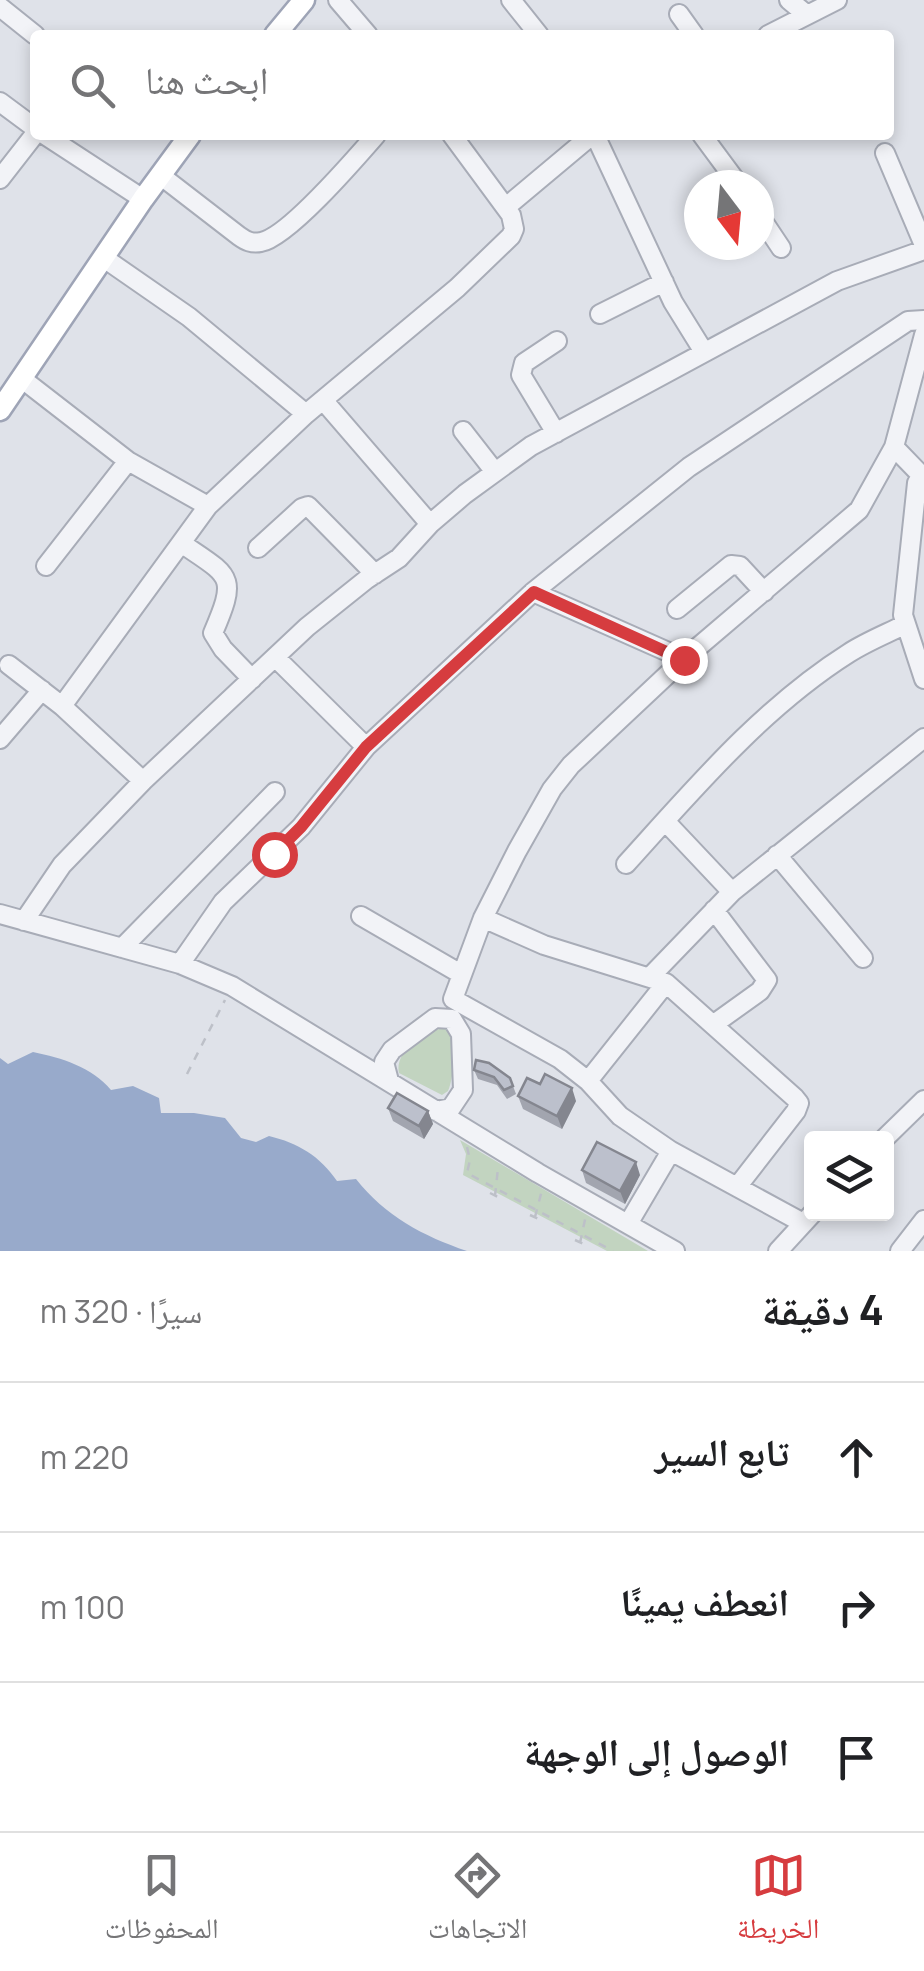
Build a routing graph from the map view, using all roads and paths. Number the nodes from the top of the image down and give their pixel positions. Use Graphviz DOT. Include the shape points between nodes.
graph roads {
  1 [pos="304,0"];
  2 [pos="338,0"];
  3 [pos="512,0"];
  4 [pos="789,0"];
  5 [pos="837,0"];
  6 [pos="0,8"];
  7 [pos="679,14"];
  8 [pos="807,15"];
  9 [pos="279,30"];
  10 [pos="364,30"];
  11 [pos="535,30"];
  12 [pos="690,30"];
  13 [pos="778,30"];
  14 [pos="30,32"];
  15 [pos="0,102"];
  16 [pos="30,127"];
  17 [pos="30,138"];
  18 [pos="53,140"];
  19 [pos="186,140"];
  20 [pos="372,140"];
  21 [pos="456,140"];
  22 [pos="588,140"];
  23 [pos="596,140"];
  24 [pos="706,140"];
  25 [pos="886,153"];
  26 [pos="728,170"];
  27 [pos="160,175"];
  28 [pos="0,180"];
  29 [pos="143,198"];
  30 [pos="506,207"];
  31 [pos="774,239"];
  32 [pos="780,248"];
  33 [pos="924,248"];
  34 [pos="104,258"];
  35 [pos="664,282"];
  36 [pos="600,314"];
  37 [pos="924,320"];
  38 [pos="924,335"];
  39 [pos="557,341"];
  40 [pos="704,352"];
  41 [pos="22,378"];
  42 [pos="323,400"];
  43 [pos="0,410"];
  44 [pos="306,414"];
  45 [pos="463,431"];
  46 [pos="556,433"];
  47 [pos="894,447"];
  48 [pos="128,461"];
  49 [pos="495,472"];
  50 [pos="922,477"];
  51 [pos="208,506"];
  52 [pos="430,524"];
  53 [pos="182,544"];
  54 [pos="258,548"];
  55 [pos="46,566"];
  56 [pos="375,574"];
  57 [pos="534,592"];
  58 [pos="764,592"];
  59 [pos="677,608"];
  60 [pos="904,625"];
  61 [pos="275,658"];
  62 [pos="684,660"];
  63 [pos="9,665"];
  64 [pos="924,679"];
  65 [pos="252,680"];
  66 [pos="42,690"];
  67 [pos="62,706"];
  68 [pos="924,738"];
  69 [pos="0,740"];
  70 [pos="366,747"];
  71 [pos="143,782"];
  72 [pos="274,792"];
  73 [pos="665,821"];
  74 [pos="777,854"];
  75 [pos="626,864"];
  76 [pos="732,892"];
  77 [pos="714,910"];
  78 [pos="0,914"];
  79 [pos="361,916"];
  80 [pos="483,918"];
  81 [pos="24,921"];
  82 [pos="122,948"];
  83 [pos="862,958"];
  84 [pos="180,964"];
  85 [pos="461,974"];
  86 [pos="658,980"];
  87 [pos="232,986"];
  88 [pos="453,999"];
  89 [pos="435,1018"];
  90 [pos="714,1024"];
  91 [pos="460,1028"];
  92 [pos="392,1050"];
  93 [pos="352,1058"];
  94 [pos="187,1074"];
  95 [pos="588,1081"];
  96 [pos="389,1082"];
  97 [pos="463,1090"];
  98 [pos="924,1100"];
  99 [pos="436,1111"];
  100 [pos="892,1131"];
  101 [pos="470,1138"];
  102 [pos="671,1151"];
  103 [pos="498,1159"];
  104 [pos="543,1185"];
  105 [pos="738,1187"];
  106 [pos="498,1190"];
  107 [pos="495,1196"];
  108 [pos="586,1211"];
  109 [pos="539,1212"];
  110 [pos="535,1217"];
  111 [pos="804,1217"];
  112 [pos="924,1220"];
  113 [pos="804,1221"];
  114 [pos="628,1224"];
  115 [pos="584,1236"];
  116 [pos="580,1242"];
  117 [pos="613,1251"];
  118 [pos="675,1251"];
  119 [pos="778,1251"];
  120 [pos="900,1251"];
  1 -- 9 [label="main road"];
  2 -- 10 [label="street"];
  3 -- 11 [label="street"];
  4 -- 8 [label="street"];
  5 -- 8 [label="street"];
  6 -- 14 [label="street"];
  7 -- 12 [label="street"];
  8 -- 13 [label="street"];
  15 -- 16 [label="street"];
  17 -- 28 [label="street"];
  18 -- 29 [label="street"];
  19 -- 27 [label="main road"];
  20 -- 27 [label="street" via="333,184 259,243 239,236"];
  21 -- 30 [label="street"];
  22 -- 30 [label="street"];
  23 -- 35 [label="street"];
  24 -- 26 [label="street"];
  25 -- 33 [label="street"];
  27 -- 29 [label="main road"];
  29 -- 34 [label="main road"];
  30 -- 42 [label="street" via="514,229 500,247"];
  31 -- 32 [label="street"];
  33 -- 40 [label="street" via="837,281"];
  34 -- 41 [label="main road"];
  34 -- 44 [label="street" via="189,317"];
  35 -- 36 [label="street"];
  35 -- 40 [label="street"];
  37 -- 57 [label="street" via="908,321 702,458"];
  38 -- 47 [label="street"];
  39 -- 46 [label="street" via="521,368"];
  40 -- 46 [label="street"];
  41 -- 43 [label="main road"];
  41 -- 48 [label="street"];
  42 -- 44 [label="street"];
  42 -- 52 [label="street"];
  44 -- 51 [label="street"];
  45 -- 49 [label="street"];
  46 -- 49 [label="street"];
  47 -- 50 [label="street"];
  47 -- 58 [label="street" via="850,520"];
  48 -- 51 [label="street"];
  48 -- 55 [label="street"];
  49 -- 52 [label="street"];
  50 -- 60 [label="street" via="916,483"];
  51 -- 53 [label="street"];
  52 -- 56 [label="street"];
  53 -- 65 [label="street" via="225,576 227,600 213,633"];
  53 -- 67 [label="street"];
  54 -- 56 [label="street" via="308,506"];
  56 -- 61 [label="street"];
  57 -- 62 [label="street"];
  57 -- 70 [label="street"];
  58 -- 59 [label="street" via="731,564"];
  58 -- 62 [label="street"];
  60 -- 64 [label="street"];
  60 -- 73 [label="street" via="851,651 797,690"];
  61 -- 65 [label="street"];
  61 -- 70 [label="street"];
  62 -- 80 [label="street" via="562,776"];
  63 -- 66 [label="street"];
  65 -- 71 [label="street"];
  66 -- 67 [label="street"];
  66 -- 69 [label="street"];
  67 -- 71 [label="street"];
  68 -- 74 [label="street"];
  70 -- 84 [label="street" via="301,827 223,902"];
  71 -- 81 [label="street" via="62,865"];
  72 -- 82 [label="street"];
  73 -- 75 [label="street"];
  73 -- 76 [label="street"];
  74 -- 76 [label="street"];
  74 -- 83 [label="street"];
  76 -- 77 [label="street"];
  77 -- 86 [label="street"];
  77 -- 90 [label="street" via="767,980"];
  78 -- 81 [label="street"];
  79 -- 85 [label="street"];
  80 -- 85 [label="street"];
  80 -- 86 [label="street" via="544,945"];
  81 -- 82 [label="street"];
  82 -- 84 [label="street"];
  84 -- 87 [label="street"];
  85 -- 88 [label="street"];
  86 -- 90 [label="street"];
  86 -- 95 [label="street"];
  87 -- 93 [label="street"];
  87 -- 94 [label="path"];
  88 -- 89 [label="street"];
  88 -- 91 [label="street"];
  88 -- 95 [label="street" via="560,1058"];
  89 -- 91 [label="street" via="452,1019"];
  89 -- 92 [label="street"];
  90 -- 105 [label="street" via="798,1102"];
  91 -- 97 [label="street"];
  92 -- 93 [label="street"];
  92 -- 96 [label="street" via="384,1062"];
  93 -- 96 [label="street"];
  95 -- 102 [label="street" via="620,1116"];
  96 -- 99 [label="street"];
  97 -- 99 [label="street" via="451,1108"];
  97 -- 101 [label="street"];
  98 -- 100 [label="street"];
  99 -- 101 [label="street"];
  101 -- 106 [label="path" via="467,1173"];
  101 -- 114 [label="street"];
  102 -- 105 [label="street"];
  102 -- 114 [label="street"];
  103 -- 106 [label="path"];
  104 -- 109 [label="path"];
  105 -- 111 [label="street"];
  106 -- 107 [label="path"];
  106 -- 109 [label="path"];
  108 -- 115 [label="path"];
  109 -- 110 [label="path"];
  109 -- 115 [label="path"];
  112 -- 120 [label="street"];
  113 -- 119 [label="street"];
  114 -- 118 [label="street"];
  115 -- 116 [label="path"];
  115 -- 117 [label="path"];
}
